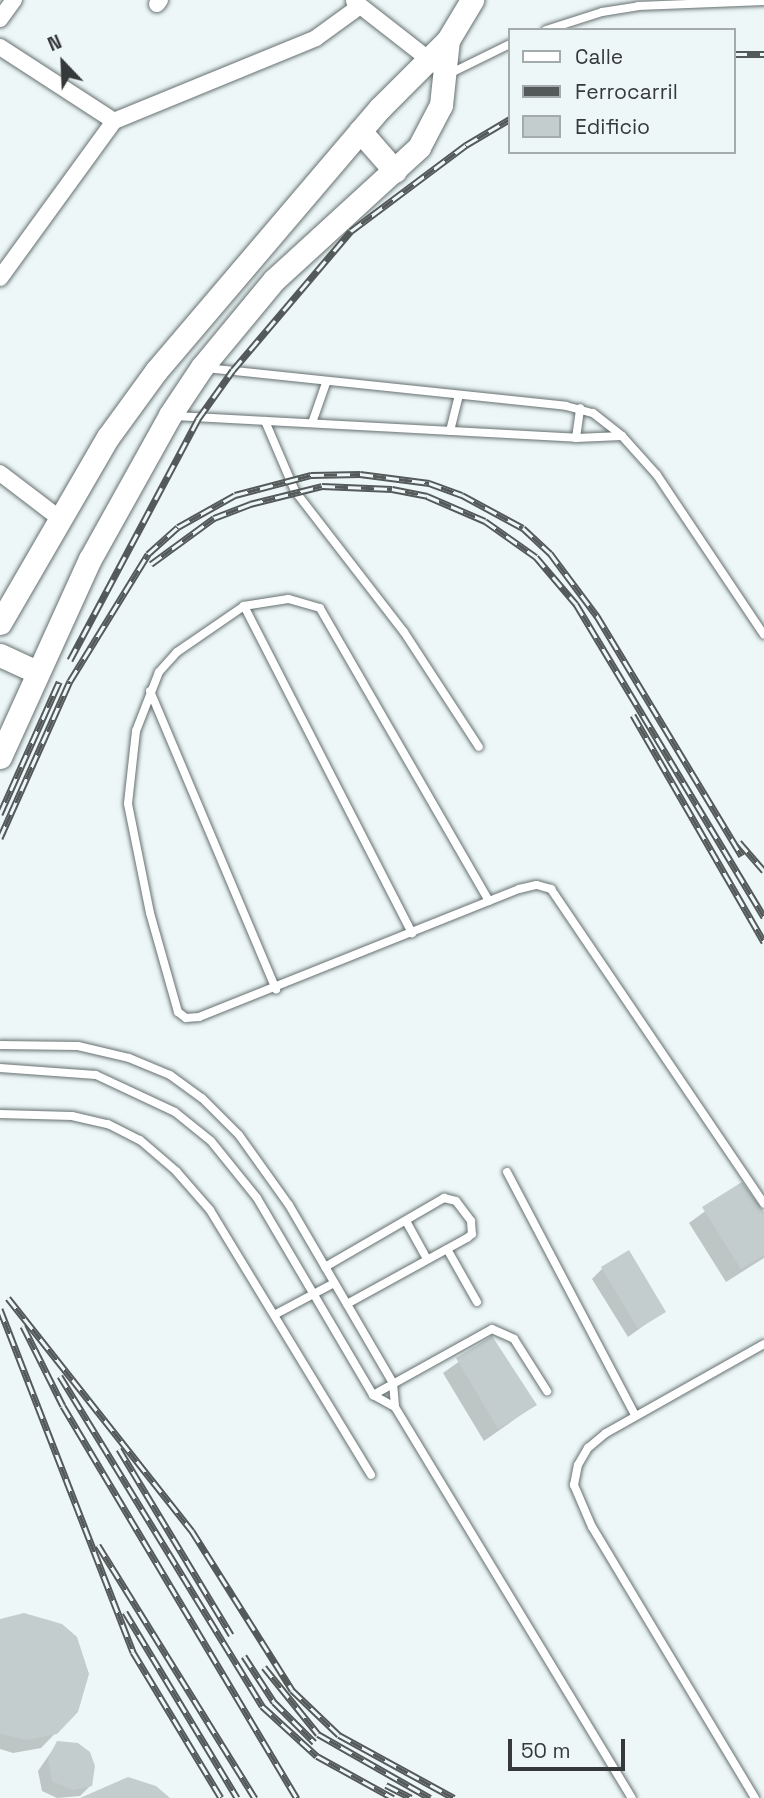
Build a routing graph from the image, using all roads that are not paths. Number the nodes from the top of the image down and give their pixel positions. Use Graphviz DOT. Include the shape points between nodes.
graph roads {
  1 [pos="14,0"];
  2 [pos="472,0"];
  3 [pos="764,1"];
  4 [pos="356,3"];
  5 [pos="0,19"];
  6 [pos="552,28"];
  7 [pos="448,40"];
  8 [pos="508,45"];
  9 [pos="0,47"];
  10 [pos="429,59"];
  11 [pos="446,76"];
  12 [pos="114,121"];
  13 [pos="360,131"];
  14 [pos="395,171"];
  15 [pos="0,278"];
  16 [pos="202,368"];
  17 [pos="326,383"];
  18 [pos="459,396"];
  19 [pos="580,408"];
  20 [pos="170,415"];
  21 [pos="265,421"];
  22 [pos="312,423"];
  23 [pos="450,431"];
  24 [pos="622,436"];
  25 [pos="576,438"];
  26 [pos="0,473"];
  27 [pos="59,518"];
  28 [pos="244,607"];
  29 [pos="0,623"];
  30 [pos="764,635"];
  31 [pos="0,655"];
  32 [pos="37,672"];
  33 [pos="150,691"];
  34 [pos="480,747"];
  35 [pos="0,757"];
  36 [pos="489,901"];
  37 [pos="412,933"];
  38 [pos="276,989"];
  39 [pos="0,1045"];
  40 [pos="0,1068"];
  41 [pos="0,1114"];
  42 [pos="507,1172"];
  43 [pos="764,1204"];
  44 [pos="406,1221"];
  45 [pos="447,1249"];
  46 [pos="427,1259"];
  47 [pos="325,1268"];
  48 [pos="334,1283"];
  49 [pos="314,1294"];
  50 [pos="477,1302"];
  51 [pos="347,1304"];
  52 [pos="276,1314"];
  53 [pos="764,1344"];
  54 [pos="393,1382"];
  55 [pos="547,1391"];
  56 [pos="373,1395"];
  57 [pos="395,1407"];
  58 [pos="635,1415"];
  59 [pos="371,1475"];
  60 [pos="632,1798"];
  61 [pos="755,1798"];
  1 -- 5 [label="street"];
  2 -- 7 [label="main road"];
  3 -- 6 [label="lane" via="638,6"];
  4 -- 10 [label="street"];
  4 -- 12 [label="street" via="316,37"];
  7 -- 10 [label="main road"];
  7 -- 11 [label="main road"];
  8 -- 11 [label="lane"];
  9 -- 12 [label="street"];
  10 -- 11 [label="street"];
  10 -- 13 [label="main road"];
  11 -- 14 [label="main road" via="431,128"];
  12 -- 15 [label="street"];
  13 -- 14 [label="main road"];
  13 -- 27 [label="main road" via="156,371 108,437"];
  14 -- 16 [label="main road" via="315,238"];
  16 -- 17 [label="lane"];
  16 -- 20 [label="main road"];
  17 -- 18 [label="lane"];
  17 -- 22 [label="lane"];
  18 -- 19 [label="lane"];
  18 -- 23 [label="lane"];
  19 -- 24 [label="lane" via="604,419"];
  19 -- 25 [label="lane"];
  20 -- 21 [label="lane"];
  20 -- 32 [label="main road" via="90,559"];
  21 -- 22 [label="lane"];
  21 -- 34 [label="lane" via="295,491 404,632"];
  22 -- 23 [label="lane"];
  23 -- 25 [label="lane"];
  24 -- 25 [label="lane"];
  24 -- 30 [label="lane" via="706,543"];
  26 -- 27 [label="street"];
  27 -- 29 [label="main road"];
  28 -- 33 [label="lane" via="177,652"];
  28 -- 36 [label="lane" via="288,599 320,608"];
  28 -- 37 [label="lane"];
  31 -- 32 [label="main road"];
  32 -- 35 [label="main road"];
  33 -- 38 [label="lane"];
  33 -- 38 [label="lane" via="130,757 128,804 173,1000 186,1018"];
  36 -- 37 [label="lane"];
  36 -- 43 [label="lane" via="537,885 551,888"];
  37 -- 38 [label="lane"];
  39 -- 47 [label="lane" via="78,1046 129,1058 191,1090 220,1114 254,1155"];
  40 -- 49 [label="lane" via="96,1075 175,1112 211,1141 247,1184"];
  41 -- 52 [label="lane" via="72,1116 108,1124 140,1140 176,1171 210,1210"];
  42 -- 58 [label="lane"];
  44 -- 45 [label="lane" via="444,1198 456,1201 471,1221 472,1234"];
  44 -- 46 [label="lane"];
  44 -- 47 [label="lane"];
  45 -- 46 [label="lane"];
  45 -- 50 [label="lane"];
  46 -- 51 [label="lane"];
  47 -- 48 [label="lane"];
  48 -- 49 [label="lane"];
  48 -- 51 [label="lane"];
  49 -- 52 [label="lane"];
  49 -- 56 [label="lane"];
  51 -- 54 [label="lane"];
  52 -- 59 [label="lane"];
  53 -- 58 [label="lane"];
  54 -- 55 [label="lane" via="481,1332 500,1329 514,1339"];
  54 -- 56 [label="lane"];
  54 -- 57 [label="lane"];
  56 -- 57 [label="lane"];
  57 -- 60 [label="lane"];
  58 -- 61 [label="lane" via="588,1448 574,1485 580,1505"];
}
